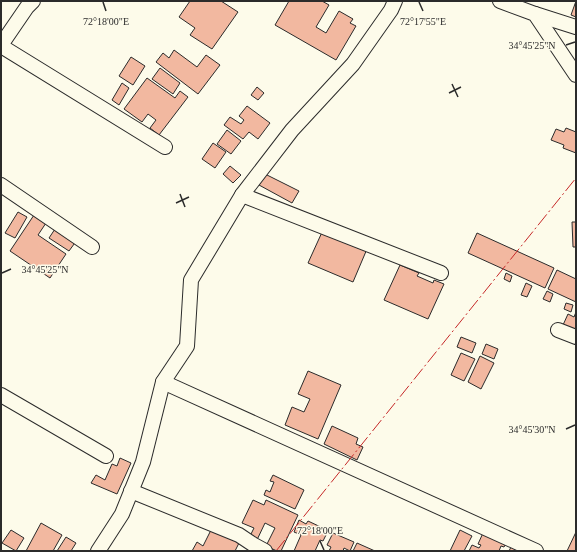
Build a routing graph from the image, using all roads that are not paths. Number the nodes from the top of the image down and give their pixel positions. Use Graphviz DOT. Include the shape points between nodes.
graph roads {
  1 [pos="33,1"];
  2 [pos="394,1"];
  3 [pos="500,1"];
  4 [pos="536,14"];
  5 [pos="576,27"];
  6 [pos="1,45"];
  7 [pos="576,75"];
  8 [pos="165,146"];
  9 [pos="1,185"];
  10 [pos="242,195"];
  11 [pos="92,247"];
  12 [pos="441,273"];
  13 [pos="558,330"];
  14 [pos="576,337"];
  15 [pos="163,382"];
  16 [pos="1,395"];
  17 [pos="106,456"];
  18 [pos="131,491"];
  19 [pos="98,551"];
  20 [pos="265,551"];
  21 [pos="536,551"];
  1 -- 6 [label="street"];
  2 -- 10 [label="street" via="391,10 353,64 292,130"];
  3 -- 4 [label="street"];
  4 -- 5 [label="street"];
  4 -- 7 [label="street"];
  6 -- 8 [label="street"];
  9 -- 11 [label="street"];
  10 -- 12 [label="street"];
  10 -- 15 [label="street" via="191,280 187,346"];
  13 -- 14 [label="street"];
  15 -- 18 [label="street" via="143,462"];
  15 -- 21 [label="street"];
  16 -- 17 [label="street"];
  18 -- 19 [label="street" via="122,514"];
  18 -- 20 [label="street" via="240,534"];
}
